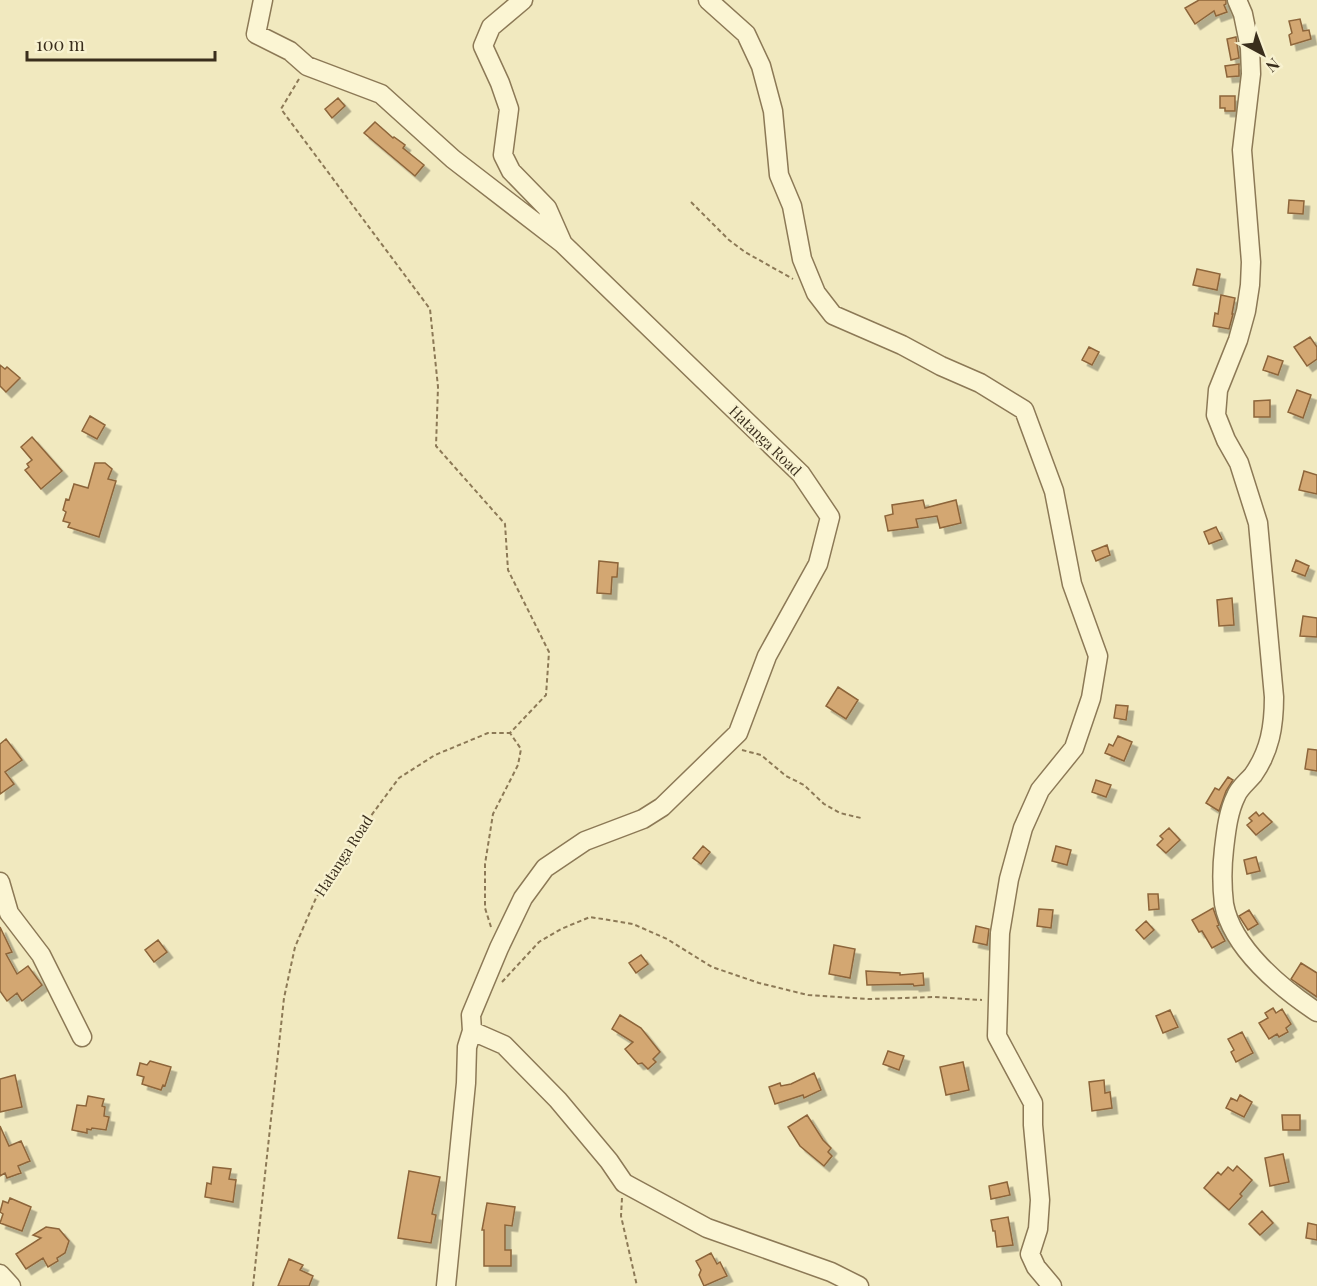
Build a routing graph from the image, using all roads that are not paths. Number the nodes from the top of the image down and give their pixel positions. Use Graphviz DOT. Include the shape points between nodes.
graph roads {
  1 [pos="263,0"];
  2 [pos="523,0"];
  3 [pos="708,0"];
  4 [pos="1238,0"];
  5 [pos="562,243"];
  6 [pos="0,882"];
  7 [pos="1317,1012"];
  8 [pos="472,1031"];
  9 [pos="82,1037"];
  10 [pos="0,1274"];
  11 [pos="11,1286"];
  12 [pos="446,1286"];
  13 [pos="859,1286"];
  14 [pos="1052,1286"];
  1 -- 5 [label="street, Hatanga Road" via="256,34 290,51 307,66 381,94 453,159"];
  2 -- 5 [label="street" via="491,27 483,46 509,109 503,155 511,171 547,208"];
  3 -- 14 [label="street" via="746,34 760,66 773,111 779,175 792,206 802,259 816,293 833,315 980,383 1024,410 1054,491 1072,584 1098,656 1091,698 1074,748 1040,790 1023,828 999,933 997,1002 997,1035 1034,1103 1040,1200 1038,1229 1030,1254"];
  4 -- 7 [label="street" via="1250,48 1251,74 1242,150 1250,285 1238,340 1218,390 1216,415 1239,463 1258,523 1274,724 1267,752 1236,795 1227,826 1224,904 1233,928 1267,974"];
  5 -- 8 [label="street, Hatanga Road" via="801,474 830,517 818,564 767,656 738,733 662,807 644,819 585,841 544,868 523,898 499,948 471,1015"];
  6 -- 9 [label="street" via="9,913 41,955"];
  8 -- 12 [label="street, Hatanga Road" via="467,1047"];
  8 -- 13 [label="street" via="504,1045 558,1100 624,1183 707,1228 831,1272"];
  10 -- 11 [label="street"];
}
